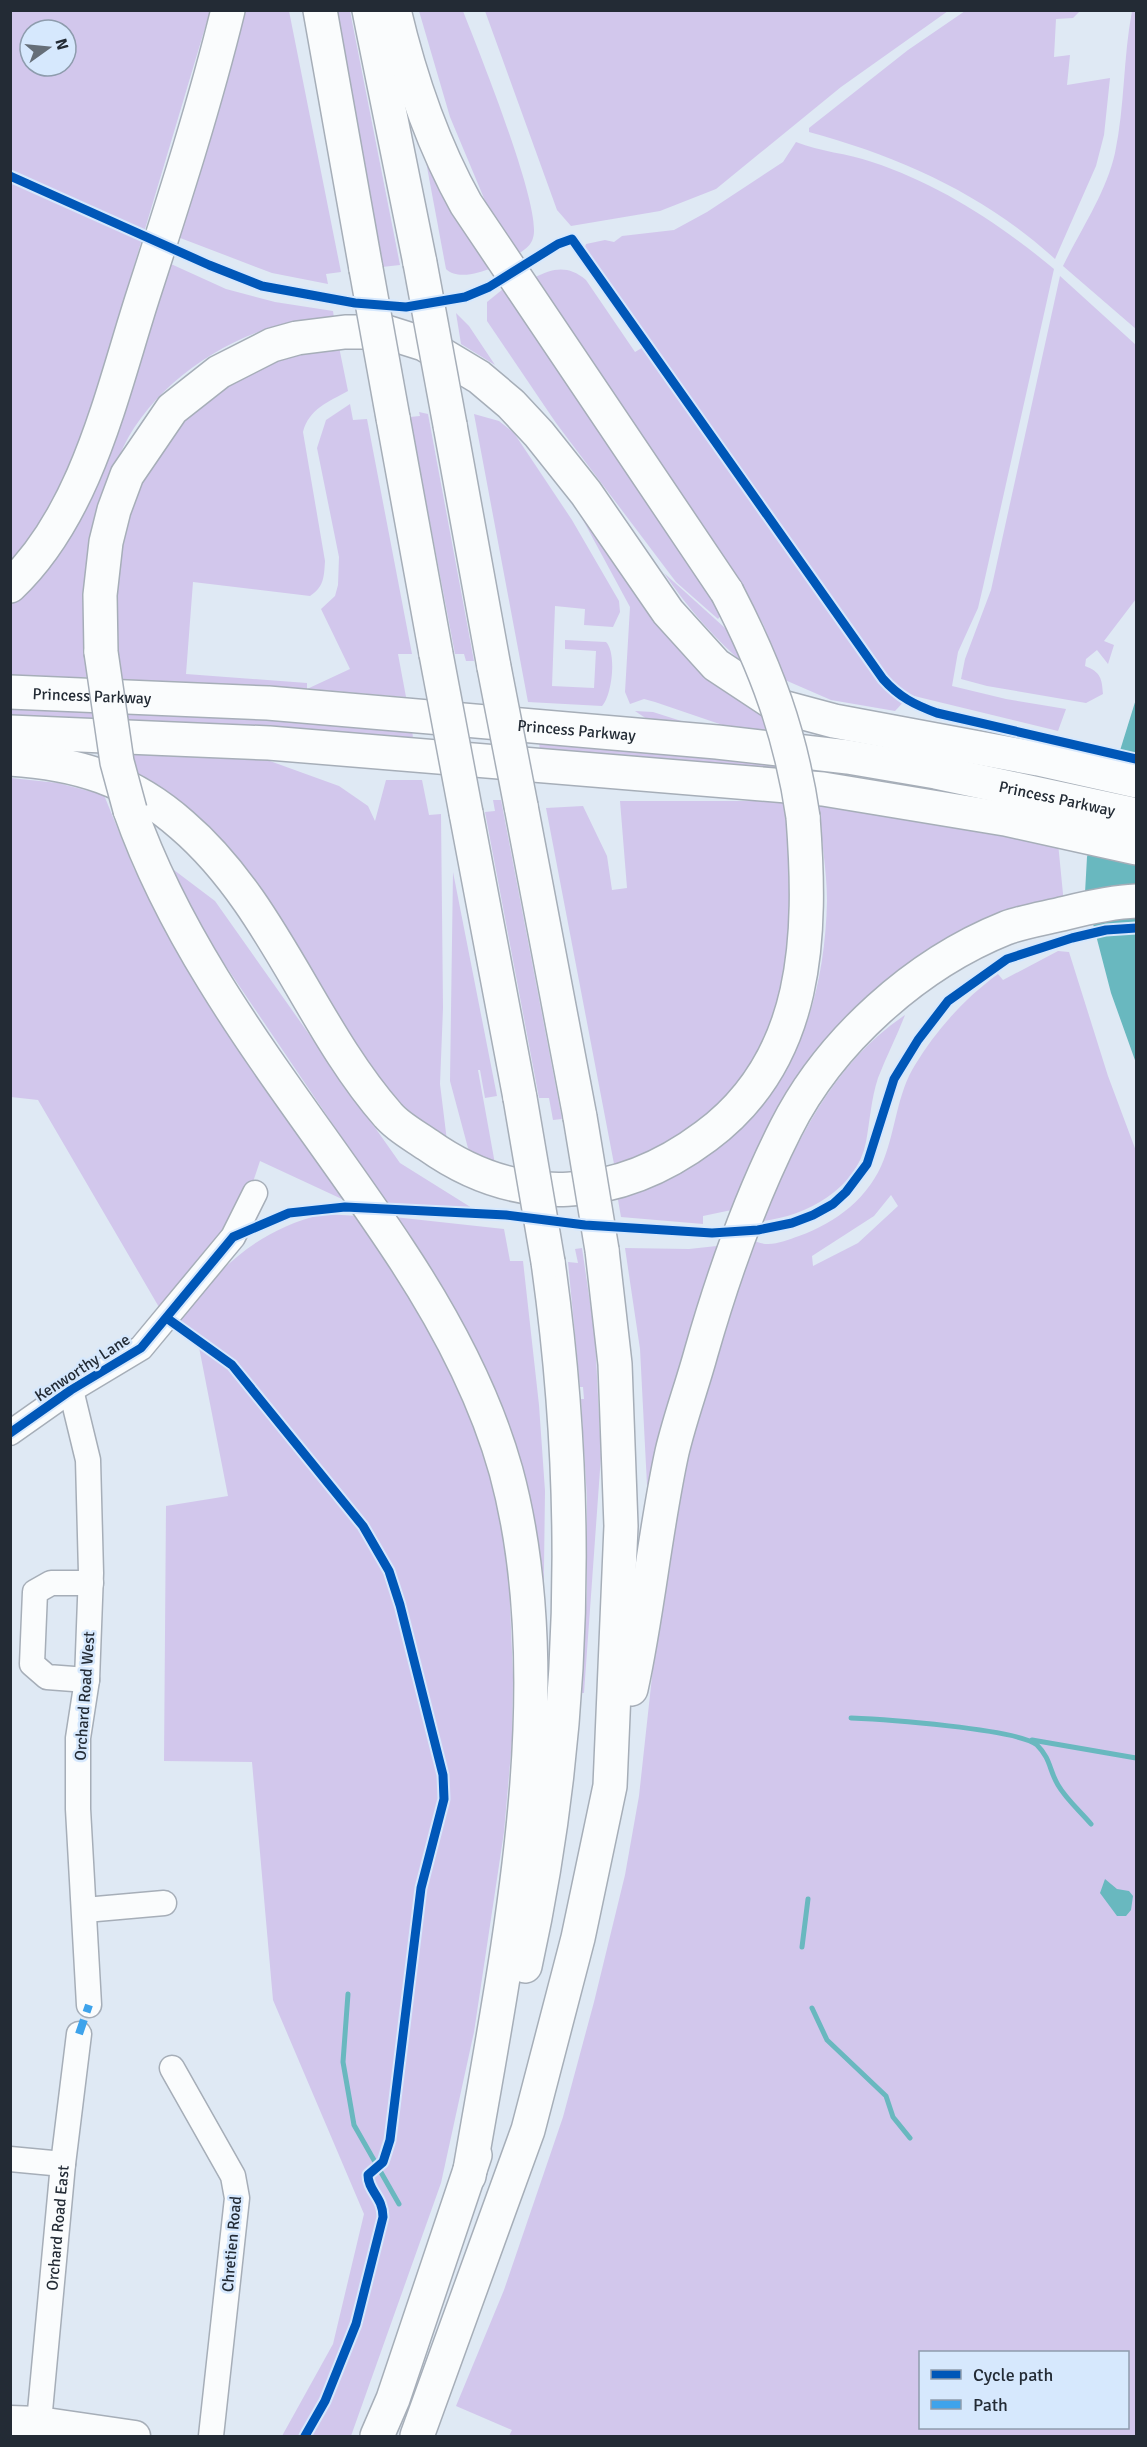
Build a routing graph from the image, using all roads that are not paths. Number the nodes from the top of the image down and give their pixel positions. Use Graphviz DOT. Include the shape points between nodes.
graph roads {
  1 [pos="228,10"];
  2 [pos="320,10"];
  3 [pos="369,10"];
  4 [pos="394,10"];
  5 [pos="10,586"];
  6 [pos="10,692"];
  7 [pos="10,732"];
  8 [pos="10,759"];
  9 [pos="1137,781"];
  10 [pos="1137,815"];
  11 [pos="1137,848"];
  12 [pos="1137,901"];
  13 [pos="255,1193"];
  14 [pos="71,1390"];
  15 [pos="10,1433"];
  16 [pos="91,1583"];
  17 [pos="87,1680"];
  18 [pos="610,1786"];
  19 [pos="164,1903"];
  20 [pos="85,1910"];
  21 [pos="89,2005"];
  22 [pos="79,2034"];
  23 [pos="172,2068"];
  24 [pos="10,2159"];
  25 [pos="63,2164"];
  26 [pos="469,2176"];
  27 [pos="25,2422"];
  28 [pos="135,2436"];
  29 [pos="211,2436"];
  30 [pos="377,2436"];
  31 [pos="417,2436"];
  1 -- 5 [label="highway" via="194,136 83,476 51,537 24,574"];
  2 -- 26 [label="highway, bridge" via="520,1098 562,1373 570,1570 565,1676 549,1828 527,1956 501,2067"];
  3 -- 18 [label="highway, bridge" via="420,263 602,1250 615,1364 621,1526"];
  4 -- 8 [label="highway, bridge" via="442,161 526,297 727,592 759,654 780,710 803,817 807,914 797,995 770,1066 748,1097 705,1137 667,1161 614,1182 577,1191 545,1191 495,1180 459,1165 390,1118 352,1068 254,910 183,825 121,783 64,765"];
  6 -- 10 [label="highway, Princess Parkway" via="268,703 717,742 848,757"];
  7 -- 11 [label="highway, Princess Parkway" via="269,743 823,789 1005,819"];
  9 -- 26 [label="highway, bridge" via="834,722 778,706 716,665 702,651 668,612 586,493 511,404 479,377 424,344 386,332 297,338 272,345 219,372 172,409 127,475 106,542 100,595 101,652 115,751 130,810 155,876 195,950 399,1250 455,1344 489,1420 516,1519 526,1598 529,1706 520,1839 507,1951"];
  12 -- 18 [label="highway" via="1095,905 1007,927 959,951 906,987 857,1030 820,1074 786,1127 723,1275 673,1451 642,1640"];
  13 -- 14 [label="street, Kenworthy Lane" via="233,1236 141,1348"];
  14 -- 15 [label="street, Kenworthy Lane"];
  14 -- 16 [label="street, Orchard Road West" via="88,1460"];
  16 -- 17 [label="street, Orchard Road West"];
  16 -- 17 [label="street" via="51,1584 35,1592 32,1664 47,1677"];
  17 -- 20 [label="street, Orchard Road West" via="78,1738"];
  18 -- 31 [label="highway" via="578,1938 528,2130"];
  19 -- 20 [label="street"];
  20 -- 21 [label="street, Orchard Road West"];
  22 -- 25 [label="street, Orchard Road East"];
  23 -- 29 [label="street, Chretien Road" via="233,2176 237,2198"];
  24 -- 25 [label="street"];
  25 -- 27 [label="street, Orchard Road East"];
  26 -- 30 [label="highway"];
  27 -- 28 [label="main road"];
}
